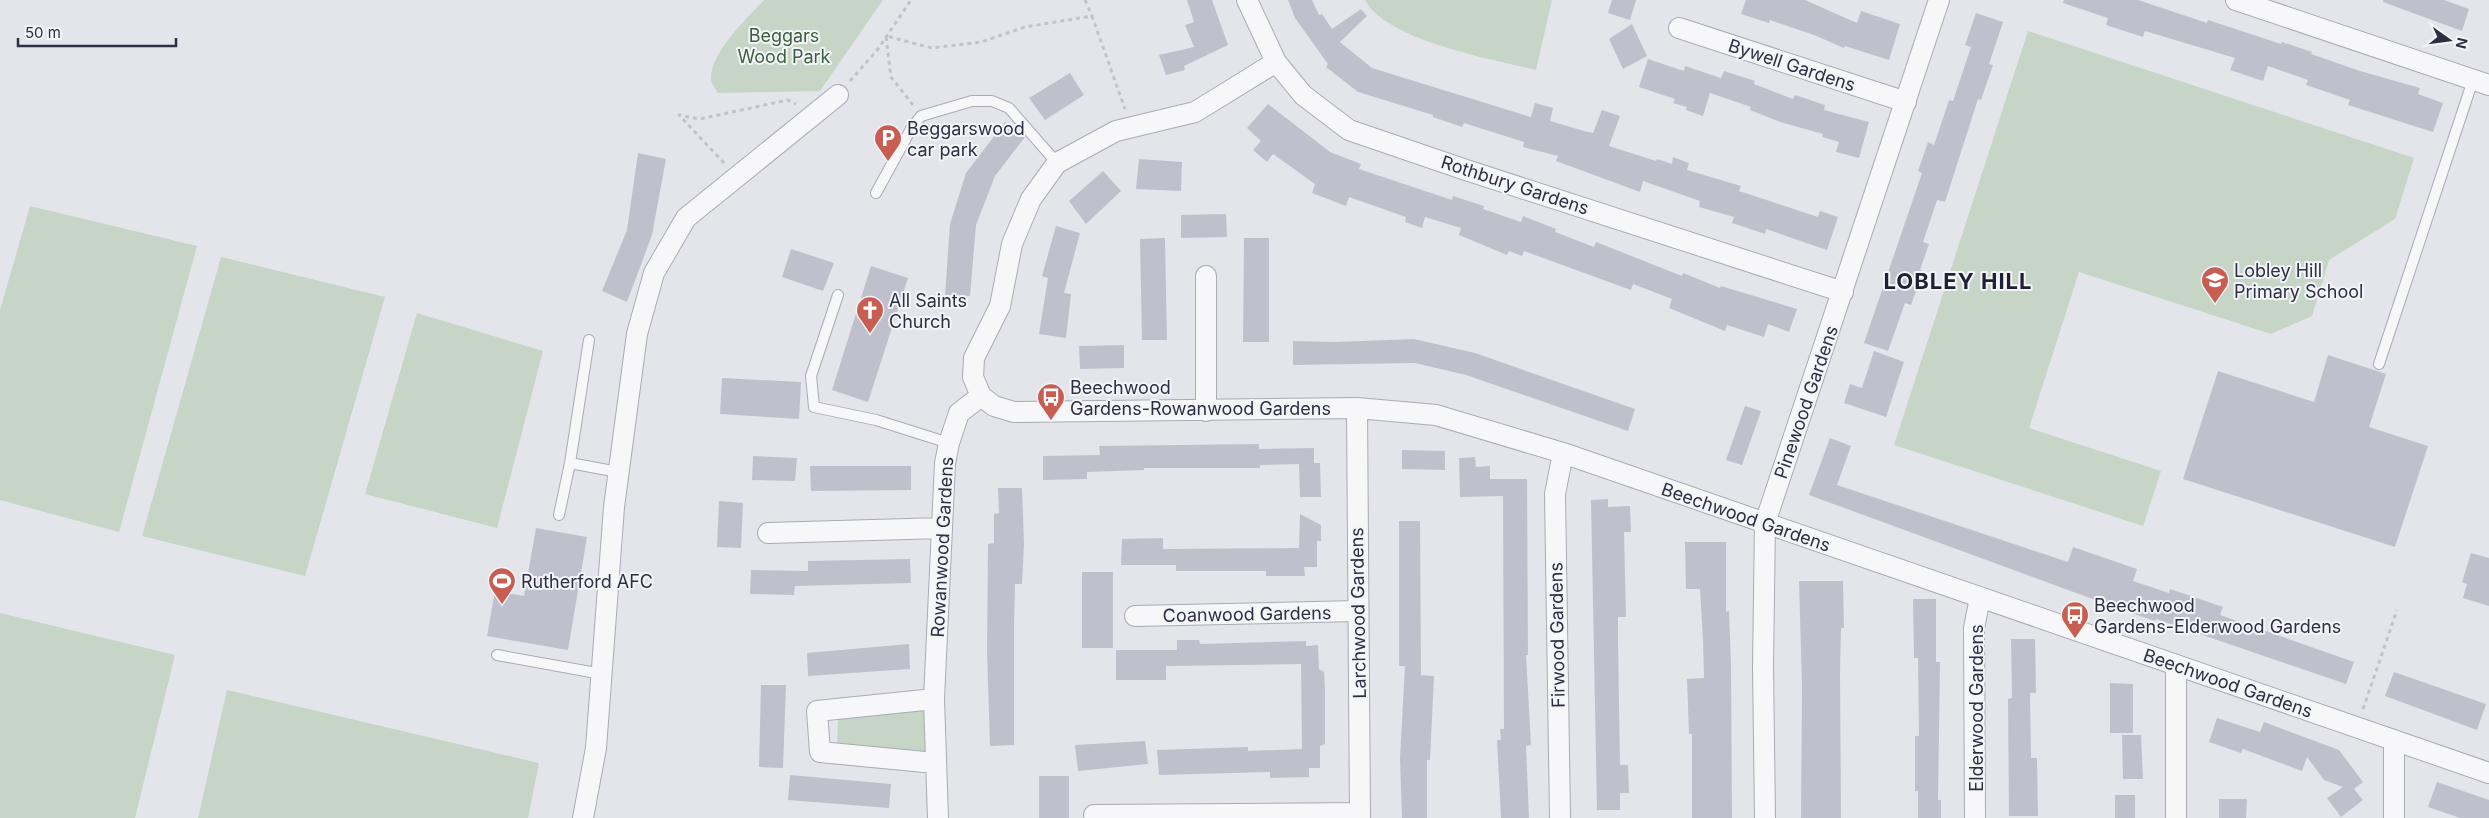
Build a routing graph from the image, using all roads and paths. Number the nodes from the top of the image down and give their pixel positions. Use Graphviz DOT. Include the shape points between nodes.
graph roads {
  1 [pos="911,0"];
  2 [pos="1085,0"];
  3 [pos="1247,0"];
  4 [pos="1938,0"];
  5 [pos="2236,0"];
  6 [pos="1092,16"];
  7 [pos="1678,28"];
  8 [pos="886,36"];
  9 [pos="1276,62"];
  10 [pos="2485,83"];
  11 [pos="838,95"];
  12 [pos="1906,102"];
  13 [pos="1125,108"];
  14 [pos="815,113"];
  15 [pos="921,116"];
  16 [pos="1057,163"];
  17 [pos="737,177"];
  18 [pos="876,193"];
  19 [pos="1206,276"];
  20 [pos="1843,292"];
  21 [pos="838,295"];
  22 [pos="589,340"];
  23 [pos="2379,364"];
  24 [pos="981,396"];
  25 [pos="1357,408"];
  26 [pos="1206,411"];
  27 [pos="949,443"];
  28 [pos="1563,453"];
  29 [pos="570,463"];
  30 [pos="618,472"];
  31 [pos="560,515"];
  32 [pos="1765,524"];
  33 [pos="942,528"];
  34 [pos="768,533"];
  35 [pos="1980,598"];
  36 [pos="2398,610"];
  37 [pos="1358,611"];
  38 [pos="1135,616"];
  39 [pos="497,655"];
  40 [pos="2176,666"];
  41 [pos="602,674"];
  42 [pos="934,699"];
  43 [pos="2357,728"];
  44 [pos="2394,740"];
  45 [pos="935,763"];
  46 [pos="2489,773"];
  47 [pos="1094,816"];
  48 [pos="1360,816"];
  49 [pos="583,818"];
  50 [pos="938,818"];
  51 [pos="1560,818"];
  52 [pos="1765,818"];
  53 [pos="1975,818"];
  54 [pos="2176,818"];
  55 [pos="2394,818"];
  1 -- 8 [label="path"];
  2 -- 6 [label="path"];
  3 -- 9 [label="street, Rothbury Gardens"];
  4 -- 12 [label="street, Pinewood Gardens"];
  5 -- 10 [label="street"];
  6 -- 8 [label="path" via="1025,27 981,42 932,48"];
  6 -- 13 [label="path"];
  7 -- 12 [label="street, Bywell Gardens"];
  8 -- 11 [label="path"];
  8 -- 15 [label="path" via="891,77"];
  9 -- 16 [label="street" via="1196,112 1116,130"];
  9 -- 20 [label="street, Rothbury Gardens" via="1303,96 1349,130"];
  10 -- 23 [label="lane"];
  11 -- 14 [label="street"];
  12 -- 20 [label="street, Pinewood Gardens"];
  14 -- 17 [label="street"];
  14 -- 17 [label="path" via="788,100 700,118 679,115"];
  15 -- 16 [label="lane" via="965,103 992,101 1009,108"];
  15 -- 18 [label="lane" via="911,128"];
  16 -- 24 [label="street" via="1031,199 1012,244 1000,306 974,358 973,377"];
  17 -- 30 [label="street" via="686,218 654,273 637,334"];
  19 -- 26 [label="street"];
  20 -- 32 [label="street, Pinewood Gardens"];
  21 -- 27 [label="lane" via="811,376 814,407 876,420"];
  22 -- 29 [label="lane"];
  24 -- 26 [label="street, Beechwood Gardens" via="994,406 1014,412"];
  24 -- 27 [label="street, Rowanwood Gardens" via="959,413"];
  25 -- 26 [label="street, Beechwood Gardens"];
  25 -- 28 [label="street, Beechwood Gardens" via="1436,415"];
  25 -- 37 [label="street, Larchwood Gardens"];
  27 -- 33 [label="street, Rowanwood Gardens"];
  28 -- 32 [label="street, Beechwood Gardens"];
  28 -- 51 [label="street, Firwood Gardens" via="1555,494"];
  29 -- 30 [label="lane"];
  29 -- 31 [label="lane"];
  30 -- 41 [label="street"];
  32 -- 35 [label="street, Beechwood Gardens"];
  32 -- 52 [label="street, Pinewood Gardens"];
  33 -- 34 [label="street"];
  33 -- 42 [label="street, Rowanwood Gardens"];
  35 -- 40 [label="street, Beechwood Gardens"];
  35 -- 53 [label="street, Elderwood Gardens" via="1974,628"];
  36 -- 43 [label="path"];
  37 -- 38 [label="street, Coanwood Gardens"];
  37 -- 48 [label="street, Larchwood Gardens"];
  39 -- 41 [label="lane"];
  40 -- 43 [label="street, Beechwood Gardens"];
  40 -- 54 [label="street"];
  41 -- 49 [label="street" via="596,748"];
  42 -- 45 [label="street, Rowanwood Gardens"];
  42 -- 45 [label="street" via="817,711 820,752"];
  43 -- 44 [label="street, Beechwood Gardens"];
  44 -- 46 [label="street, Beechwood Gardens"];
  44 -- 55 [label="street"];
  45 -- 50 [label="street, Rowanwood Gardens"];
  47 -- 48 [label="street"];
}
